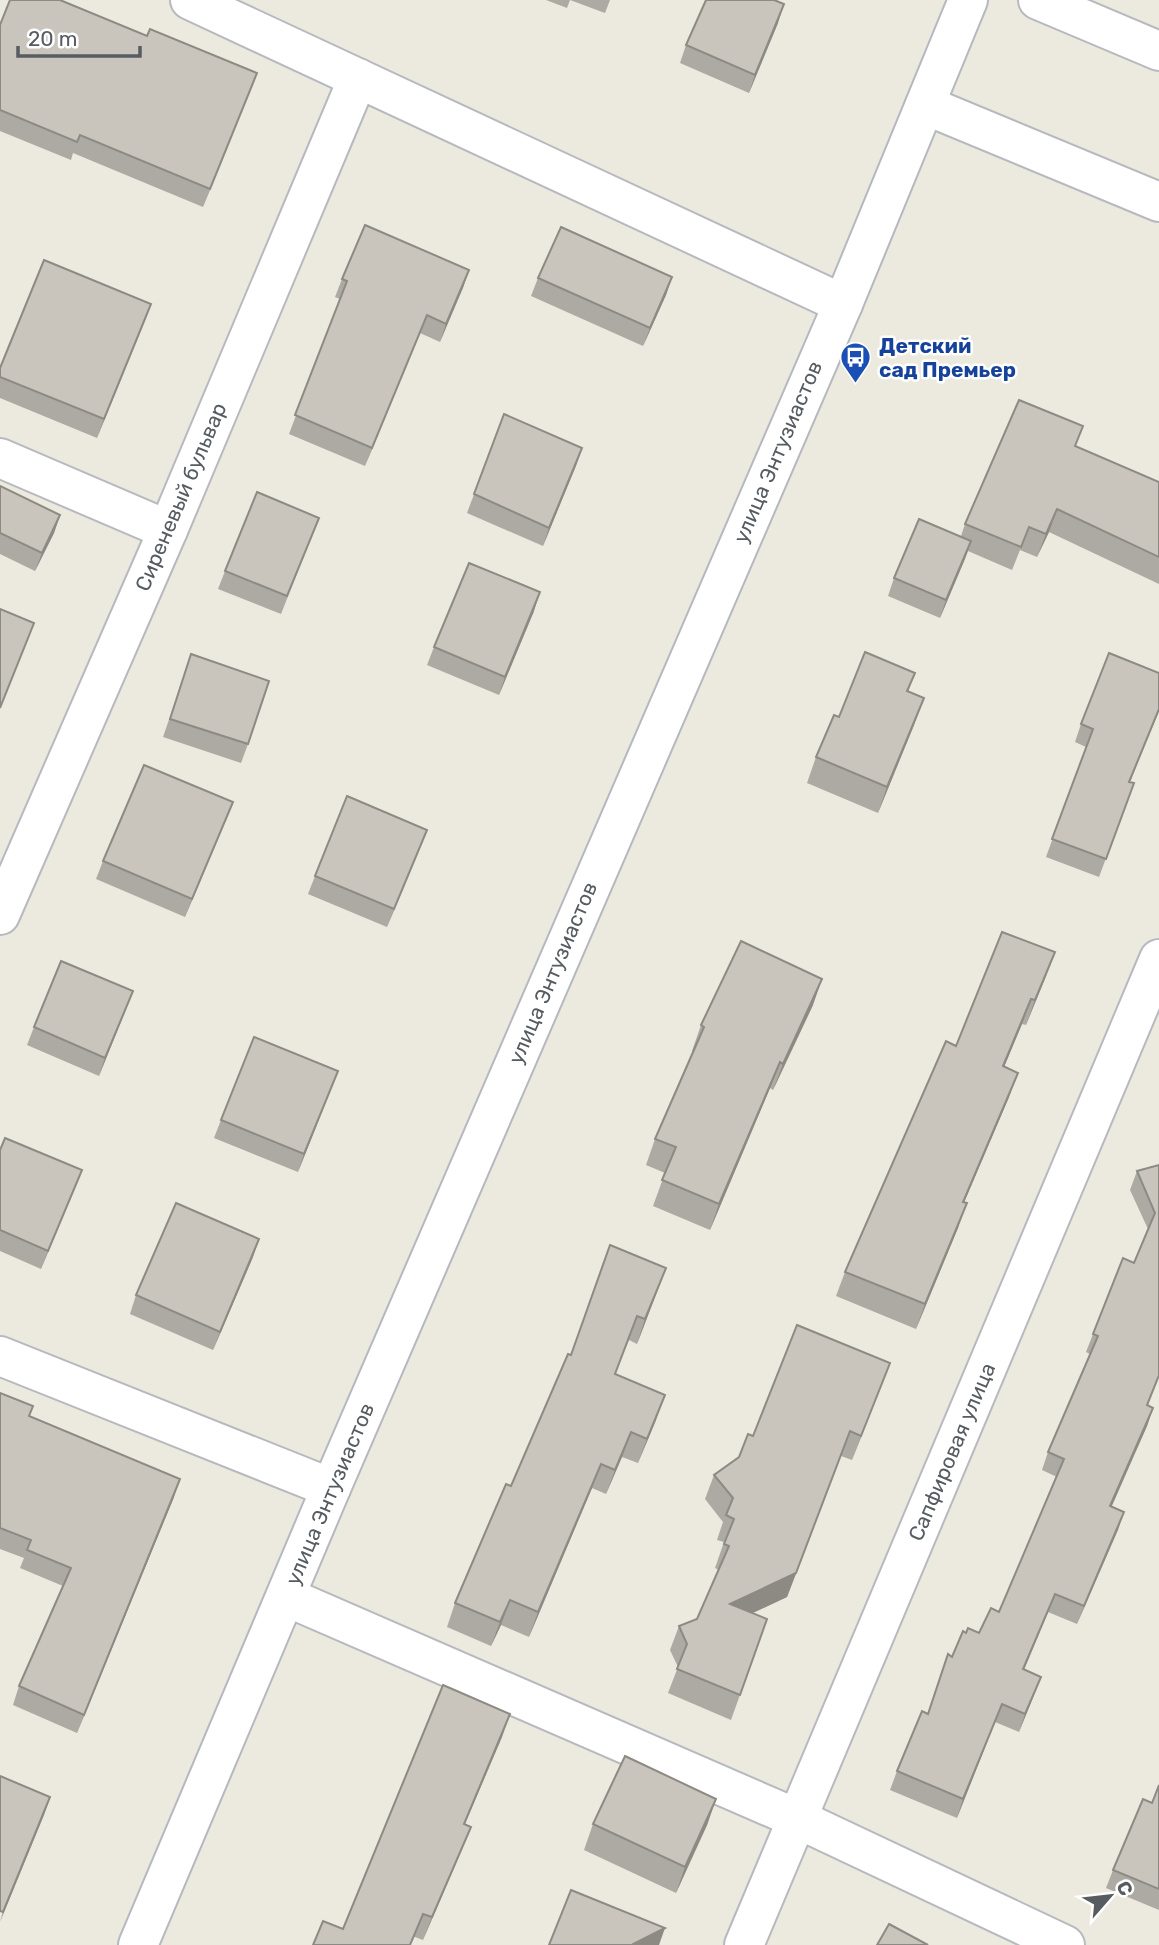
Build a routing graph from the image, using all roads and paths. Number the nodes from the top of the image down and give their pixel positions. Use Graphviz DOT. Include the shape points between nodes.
graph roads {
  1 [pos="190,0"];
  2 [pos="968,0"];
  3 [pos="1038,0"];
  4 [pos="1159,51"];
  5 [pos="358,78"];
  6 [pos="925,105"];
  7 [pos="1159,202"];
  8 [pos="843,304"];
  9 [pos="0,458"];
  10 [pos="168,530"];
  11 [pos="11,854"];
  12 [pos="0,915"];
  13 [pos="1159,959"];
  14 [pos="0,1356"];
  15 [pos="331,1488"];
  16 [pos="287,1597"];
  17 [pos="798,1819"];
  18 [pos="138,1945"];
  19 [pos="744,1945"];
  20 [pos="1065,1945"];
  1 -- 5 [label="street"];
  2 -- 6 [label="street, улица Энтузиастов"];
  3 -- 4 [label="street"];
  5 -- 8 [label="street"];
  5 -- 10 [label="street, Сиреневый бульвар"];
  6 -- 7 [label="street"];
  6 -- 8 [label="street, улица Энтузиастов"];
  8 -- 15 [label="street, улица Энтузиастов"];
  9 -- 10 [label="street"];
  10 -- 11 [label="street, Сиреневый бульвар"];
  11 -- 12 [label="street, Сиреневый бульвар"];
  13 -- 17 [label="street, Сапфировая улица"];
  14 -- 15 [label="street"];
  15 -- 16 [label="street, улица Энтузиастов"];
  16 -- 17 [label="street"];
  16 -- 18 [label="street, улица Энтузиастов"];
  17 -- 19 [label="street, Сапфировая улица"];
  17 -- 20 [label="street"];
}
